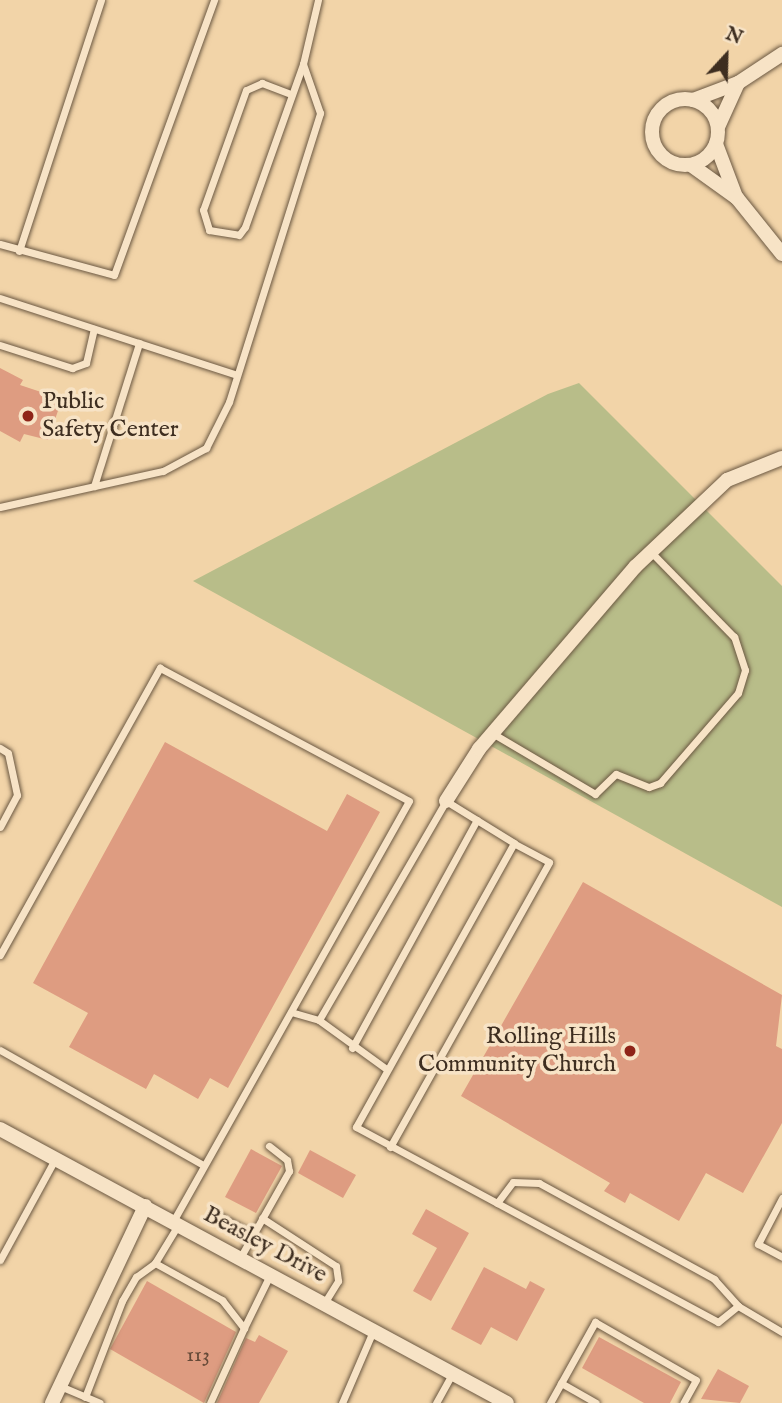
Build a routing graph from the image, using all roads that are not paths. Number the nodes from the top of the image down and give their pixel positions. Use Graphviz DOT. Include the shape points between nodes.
graph roads {
  1 [pos="101,0"];
  2 [pos="214,0"];
  3 [pos="318,0"];
  4 [pos="782,54"];
  5 [pos="303,64"];
  6 [pos="738,83"];
  7 [pos="288,93"];
  8 [pos="693,100"];
  9 [pos="718,127"];
  10 [pos="716,144"];
  11 [pos="691,165"];
  12 [pos="737,198"];
  13 [pos="0,244"];
  14 [pos="19,251"];
  15 [pos="782,254"];
  16 [pos="0,298"];
  17 [pos="94,329"];
  18 [pos="139,344"];
  19 [pos="0,345"];
  20 [pos="237,375"];
  21 [pos="782,458"];
  22 [pos="94,486"];
  23 [pos="0,507"];
  24 [pos="651,551"];
  25 [pos="492,733"];
  26 [pos="0,748"];
  27 [pos="446,802"];
  28 [pos="477,820"];
  29 [pos="0,827"];
  30 [pos="514,843"];
  31 [pos="0,955"];
  32 [pos="291,1012"];
  33 [pos="319,1020"];
  34 [pos="352,1048"];
  35 [pos="0,1050"];
  36 [pos="385,1068"];
  37 [pos="0,1129"];
  38 [pos="269,1146"];
  39 [pos="390,1147"];
  40 [pos="55,1158"];
  41 [pos="203,1166"];
  42 [pos="782,1198"];
  43 [pos="497,1203"];
  44 [pos="145,1206"];
  45 [pos="219,1216"];
  46 [pos="262,1219"];
  47 [pos="176,1223"];
  48 [pos="253,1236"];
  49 [pos="782,1257"];
  50 [pos="240,1258"];
  51 [pos="0,1261"];
  52 [pos="155,1263"];
  53 [pos="271,1274"];
  54 [pos="324,1303"];
  55 [pos="738,1306"];
  56 [pos="244,1328"];
  57 [pos="373,1330"];
  58 [pos="782,1332"];
  59 [pos="453,1373"];
  60 [pos="561,1382"];
  61 [pos="60,1386"];
  62 [pos="85,1397"];
  63 [pos="52,1403"];
  64 [pos="100,1403"];
  65 [pos="210,1403"];
  66 [pos="342,1403"];
  67 [pos="436,1403"];
  68 [pos="507,1403"];
  69 [pos="550,1403"];
  70 [pos="596,1403"];
  71 [pos="683,1403"];
  1 -- 14 [label="lane"];
  2 -- 14 [label="lane" via="114,275"];
  3 -- 5 [label="lane"];
  4 -- 6 [label="street"];
  5 -- 7 [label="lane"];
  5 -- 20 [label="lane" via="320,113"];
  6 -- 8 [label="street"];
  6 -- 9 [label="street"];
  7 -- 7 [label="lane" via="245,227 239,235 209,230 203,210 246,90 262,83"];
  8 -- 9 [label="street" via="711,111"];
  8 -- 11 [label="street" via="662,107 651,136 669,162"];
  9 -- 10 [label="street"];
  10 -- 11 [label="street"];
  10 -- 12 [label="street"];
  11 -- 12 [label="street"];
  12 -- 15 [label="street"];
  13 -- 14 [label="lane"];
  16 -- 17 [label="lane"];
  17 -- 18 [label="lane"];
  17 -- 19 [label="lane" via="86,363 79,367"];
  18 -- 20 [label="lane"];
  18 -- 22 [label="lane"];
  20 -- 22 [label="lane" via="220,424 192,459"];
  21 -- 24 [label="street" via="727,480"];
  22 -- 23 [label="lane"];
  24 -- 25 [label="street"];
  24 -- 25 [label="lane" via="734,638 744,660 738,693 669,773 649,787 616,774 595,794"];
  25 -- 27 [label="street"];
  26 -- 29 [label="lane" via="8,753 18,795"];
  27 -- 28 [label="lane"];
  27 -- 33 [label="lane"];
  28 -- 30 [label="lane"];
  28 -- 34 [label="lane"];
  30 -- 36 [label="lane"];
  30 -- 39 [label="lane" via="550,862"];
  31 -- 32 [label="lane" via="160,668 409,802"];
  32 -- 33 [label="lane"];
  32 -- 41 [label="lane"];
  33 -- 34 [label="lane"];
  34 -- 36 [label="lane"];
  35 -- 41 [label="lane"];
  36 -- 39 [label="lane" via="356,1127"];
  37 -- 40 [label="street, Beasley Drive"];
  38 -- 46 [label="lane" via="287,1160 289,1171"];
  39 -- 43 [label="lane"];
  40 -- 44 [label="street, Beasley Drive"];
  40 -- 51 [label="lane"];
  41 -- 47 [label="lane"];
  42 -- 49 [label="lane" via="758,1244"];
  43 -- 55 [label="lane" via="718,1322"];
  43 -- 55 [label="lane" via="513,1182 539,1183 714,1279"];
  44 -- 47 [label="street, Beasley Drive"];
  44 -- 61 [label="street"];
  45 -- 48 [label="lane"];
  46 -- 48 [label="lane"];
  46 -- 54 [label="lane" via="336,1265 338,1281"];
  47 -- 50 [label="street, Beasley Drive"];
  47 -- 52 [label="lane"];
  48 -- 50 [label="lane"];
  50 -- 53 [label="street, Beasley Drive"];
  52 -- 56 [label="lane" via="222,1300"];
  52 -- 62 [label="lane" via="136,1277 122,1301"];
  53 -- 54 [label="street, Beasley Drive"];
  53 -- 56 [label="lane"];
  54 -- 57 [label="street, Beasley Drive"];
  55 -- 58 [label="lane"];
  56 -- 65 [label="lane"];
  57 -- 59 [label="street, Beasley Drive"];
  57 -- 66 [label="lane"];
  59 -- 67 [label="lane"];
  59 -- 68 [label="street, Beasley Drive"];
  60 -- 69 [label="lane"];
  60 -- 70 [label="lane"];
  60 -- 71 [label="lane" via="595,1322 696,1380"];
  61 -- 62 [label="lane"];
  61 -- 63 [label="street"];
  62 -- 64 [label="lane"];
}
